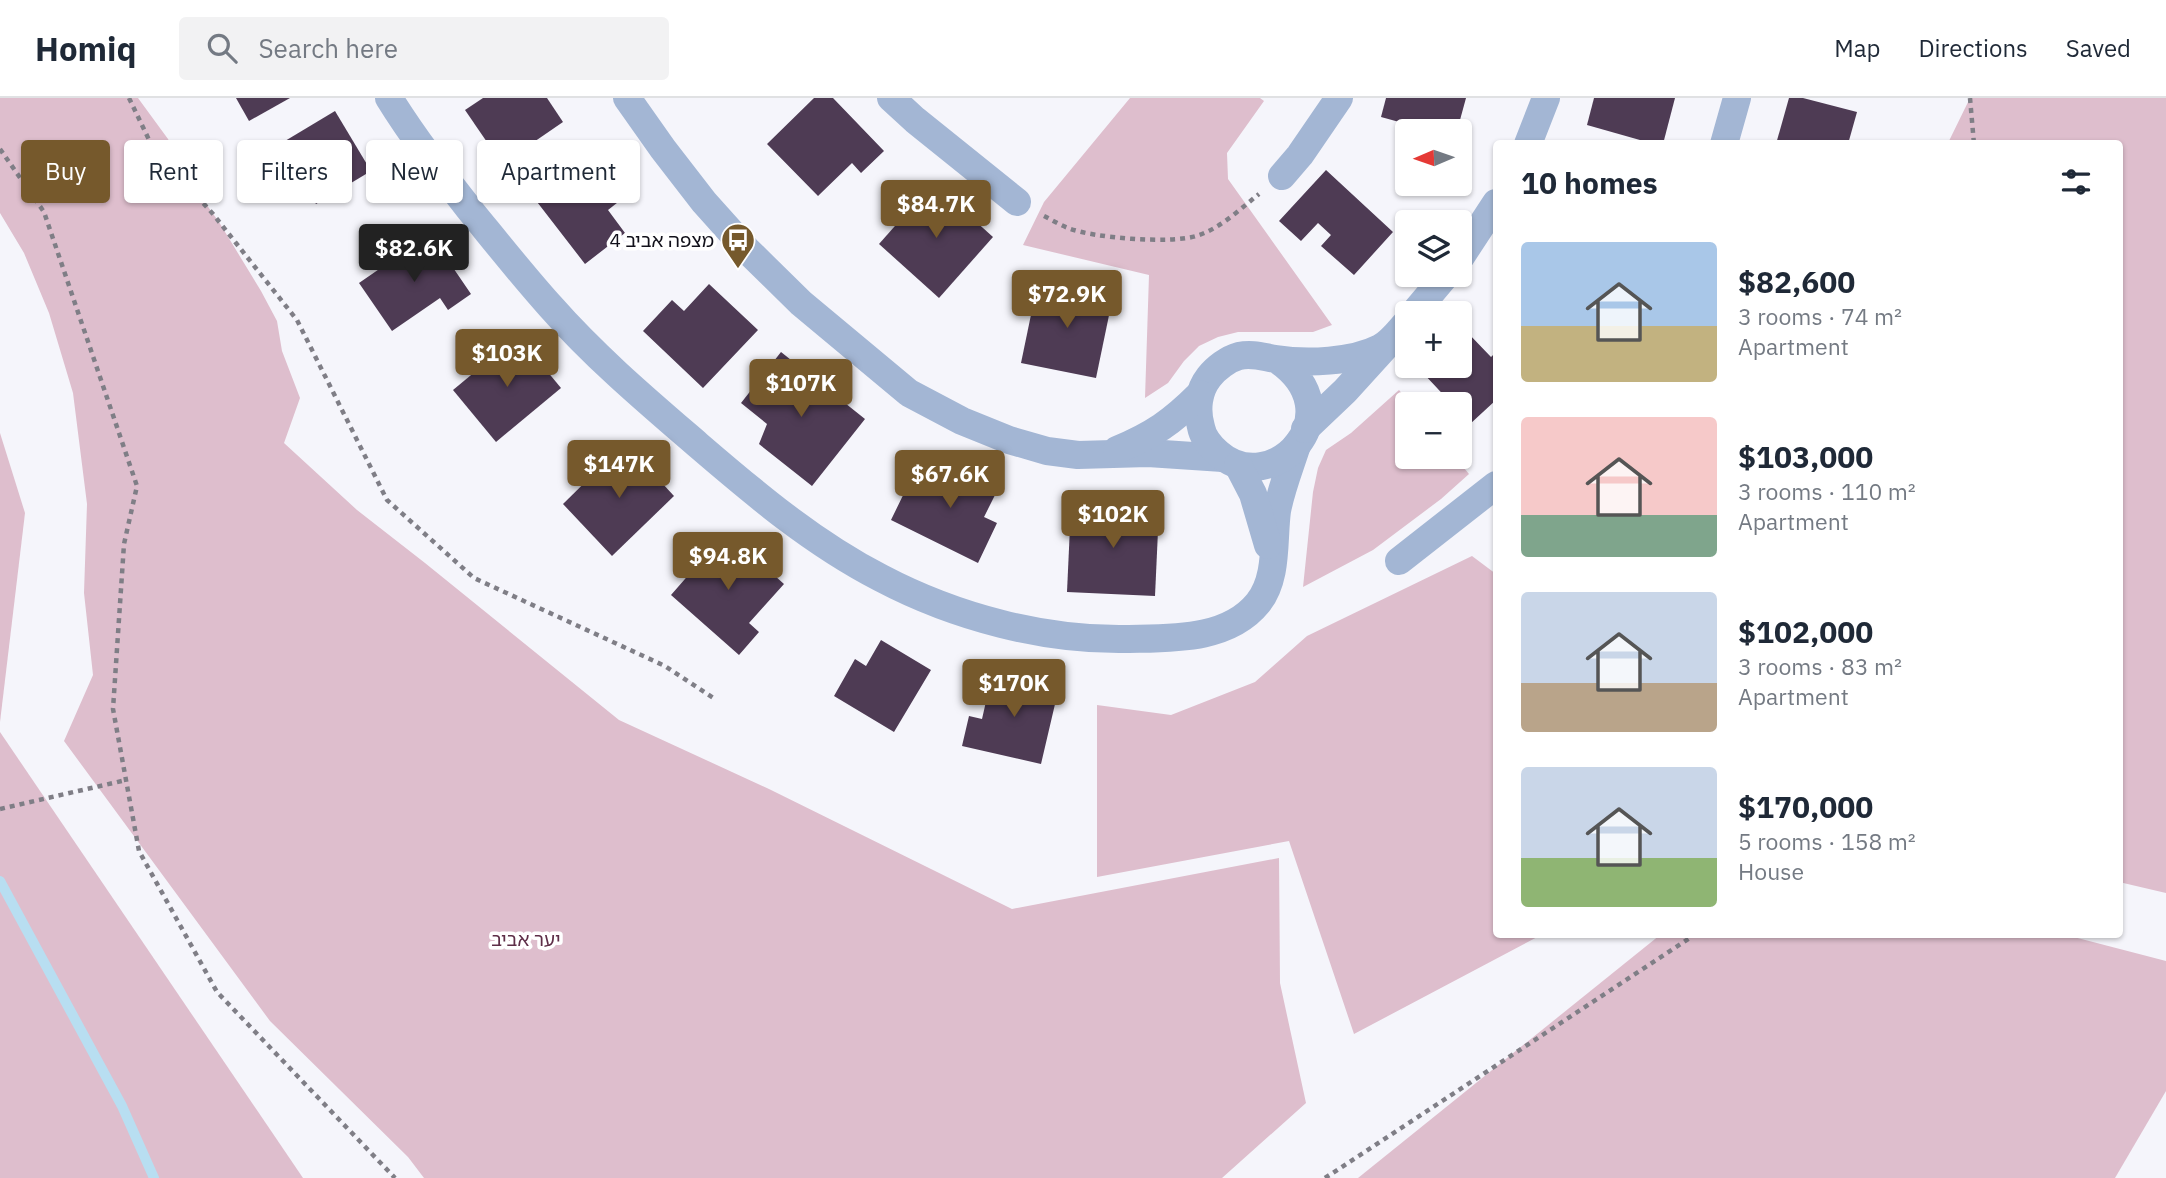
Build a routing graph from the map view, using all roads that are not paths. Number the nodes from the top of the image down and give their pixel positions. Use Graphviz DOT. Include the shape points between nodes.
graph roads {
  1 [pos="389,98"];
  2 [pos="627,98"];
  3 [pos="891,98"];
  4 [pos="1339,98"];
  5 [pos="1546,98"];
  6 [pos="1737,98"];
  7 [pos="1530,140"];
  8 [pos="1725,140"];
  9 [pos="1282,176"];
  10 [pos="1017,202"];
  11 [pos="1493,208"];
  12 [pos="1472,240"];
  13 [pos="1436,287"];
  14 [pos="1424,301"];
  15 [pos="1395,335"];
  16 [pos="1395,336"];
  17 [pos="1276,359"];
  18 [pos="1200,394"];
  19 [pos="1301,437"];
  20 [pos="1104,455"];
  21 [pos="1231,461"];
  22 [pos="1493,487"];
  23 [pos="1399,561"];
  24 [pos="1272,564"];
  1 -- 24 [label="street" via="501,248 611,367 762,500 832,550 883,579 944,605 1052,634 1104,640 1159,639 1196,635 1242,618 1260,601"];
  2 -- 20 [label="street" via="687,181 748,251 801,303 909,393 1009,440 1047,451"];
  3 -- 10 [label="street"];
  4 -- 9 [label="street"];
  5 -- 7 [label="street"];
  6 -- 8 [label="street"];
  11 -- 12 [label="street"];
  13 -- 14 [label="street"];
  15 -- 17 [label="street" via="1382,347 1359,355 1321,361"];
  16 -- 19 [label="street"];
  17 -- 18 [label="street" via="1258,354 1239,356 1208,377"];
  17 -- 19 [label="street" via="1292,370 1309,402"];
  18 -- 20 [label="street" via="1156,432"];
  18 -- 21 [label="street" via="1202,432 1210,446"];
  19 -- 21 [label="street" via="1290,453 1273,463 1255,467"];
  19 -- 24 [label="street" via="1277,510"];
  20 -- 21 [label="street" via="1148,453"];
  21 -- 24 [label="street" via="1254,494"];
  22 -- 23 [label="street"];
}
